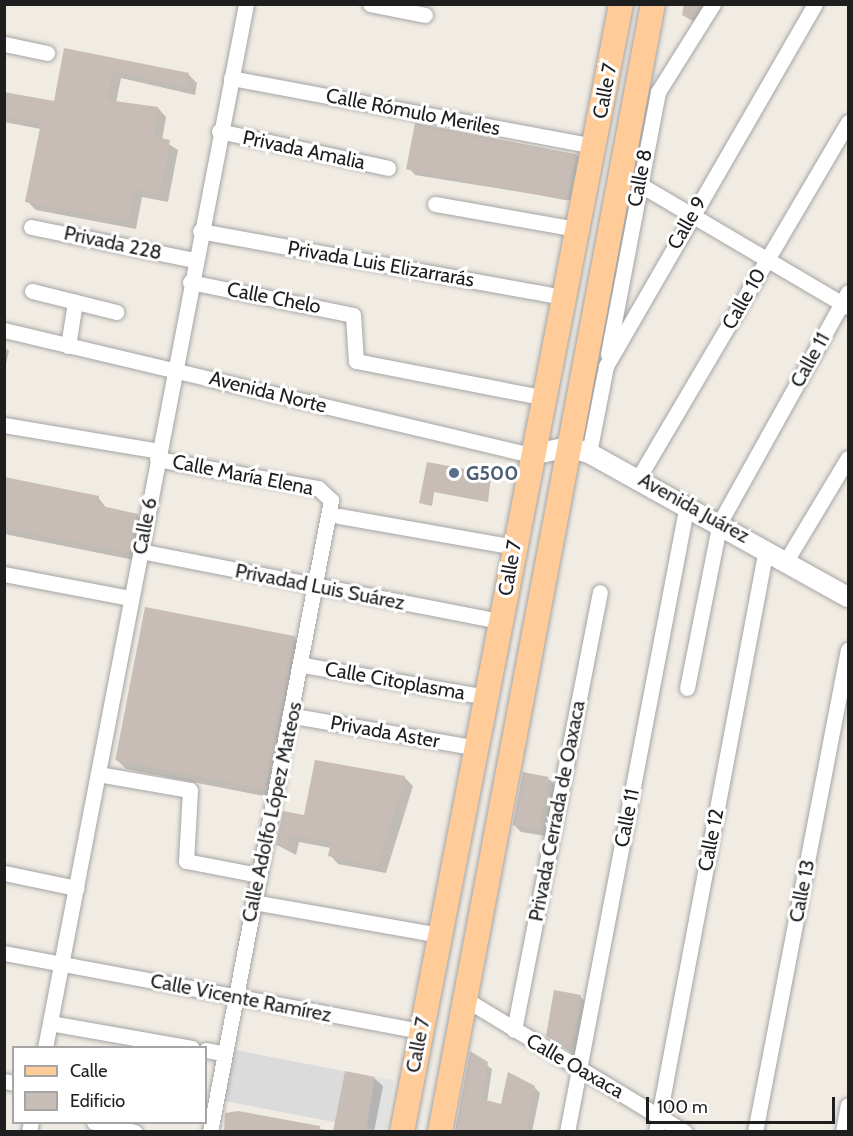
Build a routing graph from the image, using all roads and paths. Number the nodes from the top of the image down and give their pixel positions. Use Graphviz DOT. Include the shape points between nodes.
graph roads {
  1 [pos="246,4"];
  2 [pos="370,4"];
  3 [pos="621,4"];
  4 [pos="641,4"];
  5 [pos="652,4"];
  6 [pos="713,4"];
  7 [pos="815,4"];
  8 [pos="425,15"];
  9 [pos="4,44"];
  10 [pos="47,53"];
  11 [pos="231,78"];
  12 [pos="849,122"];
  13 [pos="219,131"];
  14 [pos="594,146"];
  15 [pos="388,168"];
  16 [pos="639,184"];
  17 [pos="435,204"];
  18 [pos="691,216"];
  19 [pos="31,227"];
  20 [pos="587,227"];
  21 [pos="200,231"];
  22 [pos="194,260"];
  23 [pos="767,261"];
  24 [pos="190,282"];
  25 [pos="32,291"];
  26 [pos="562,297"];
  27 [pos="846,301"];
  28 [pos="75,302"];
  29 [pos="116,312"];
  30 [pos="4,330"];
  31 [pos="68,345"];
  32 [pos="606,366"];
  33 [pos="174,369"];
  34 [pos="542,397"];
  35 [pos="4,424"];
  36 [pos="579,450"];
  37 [pos="158,455"];
  38 [pos="531,455"];
  39 [pos="849,458"];
  40 [pos="639,477"];
  41 [pos="328,492"];
  42 [pos="687,504"];
  43 [pos="339,516"];
  44 [pos="720,522"];
  45 [pos="514,547"];
  46 [pos="766,549"];
  47 [pos="140,551"];
  48 [pos="786,561"];
  49 [pos="4,574"];
  50 [pos="317,587"];
  51 [pos="600,592"];
  52 [pos="849,597"];
  53 [pos="130,598"];
  54 [pos="500,621"];
  55 [pos="849,650"];
  56 [pos="303,665"];
  57 [pos="687,688"];
  58 [pos="486,697"];
  59 [pos="294,716"];
  60 [pos="477,748"];
  61 [pos="98,774"];
  62 [pos="4,873"];
  63 [pos="259,875"];
  64 [pos="76,888"];
  65 [pos="253,902"];
  66 [pos="440,935"];
  67 [pos="4,952"];
  68 [pos="62,964"];
  69 [pos="234,998"];
  70 [pos="465,999"];
  71 [pos="50,1023"];
  72 [pos="514,1030"];
  73 [pos="420,1031"];
  74 [pos="45,1046"];
  75 [pos="186,1046"];
  76 [pos="207,1050"];
  77 [pos="222,1053"];
  78 [pos="580,1068"];
  79 [pos="849,1105"];
  80 [pos="659,1115"];
  81 [pos="103,1124"];
  82 [pos="135,1131"];
  83 [pos="210,1131"];
  84 [pos="402,1131"];
  85 [pos="440,1131"];
  86 [pos="567,1131"];
  87 [pos="656,1131"];
  88 [pos="685,1131"];
  89 [pos="755,1131"];
  90 [pos="843,1131"];
  1 -- 11 [label="street, Calle 6"];
  2 -- 8 [label="street"];
  3 -- 14 [label="main road, Calle 7"];
  4 -- 20 [label="main road"];
  5 -- 36 [label="main road, Calle 7"];
  6 -- 16 [label="street, Calle 8" via="658,92"];
  7 -- 18 [label="street, Calle 9"];
  9 -- 10 [label="street"];
  11 -- 13 [label="street, Calle 6"];
  11 -- 14 [label="street, Calle Rómulo Meriles"];
  12 -- 23 [label="street, Calle 10"];
  13 -- 15 [label="street, Privada Amalia"];
  13 -- 21 [label="street, Calle 6"];
  14 -- 20 [label="main road, Calle 7"];
  16 -- 18 [label="street"];
  16 -- 32 [label="street, Calle 8"];
  17 -- 20 [label="street"];
  18 -- 23 [label="street"];
  18 -- 32 [label="street, Calle 9"];
  19 -- 22 [label="street, Privada 228"];
  20 -- 26 [label="main road, Calle 7" via="588,249 568,272"];
  21 -- 22 [label="street, Calle 6"];
  21 -- 26 [label="street, Privada Luis Elizarrarás"];
  22 -- 24 [label="street, Calle 6"];
  23 -- 27 [label="street"];
  23 -- 40 [label="street, Calle 10"];
  24 -- 33 [label="street, Calle 6"];
  24 -- 34 [label="street, Calle Chelo" via="356,317 353,359"];
  25 -- 28 [label="street"];
  26 -- 34 [label="main road, Calle 7"];
  27 -- 44 [label="street, Calle 11"];
  28 -- 29 [label="street"];
  28 -- 31 [label="street"];
  30 -- 31 [label="street, Avenida Norte"];
  31 -- 33 [label="street, Avenida Norte"];
  32 -- 36 [label="street, Calle 9"];
  33 -- 37 [label="street, Calle 6"];
  33 -- 38 [label="street, Avenida Norte"];
  34 -- 38 [label="main road, Calle 7"];
  35 -- 37 [label="street, Calle María Elena"];
  36 -- 38 [label="street"];
  36 -- 40 [label="street, Avenida Juárez"];
  36 -- 70 [label="main road, Calle 7"];
  37 -- 41 [label="street, Calle María Elena"];
  37 -- 47 [label="street, Calle 6"];
  38 -- 45 [label="main road, Calle 7"];
  39 -- 48 [label="street"];
  40 -- 42 [label="street, Avenida Juárez"];
  41 -- 50 [label="street, Calle Adolfo López Mateos" via="330,513"];
  42 -- 44 [label="street, Avenida Juárez"];
  42 -- 78 [label="street, Calle 11"];
  43 -- 45 [label="street"];
  44 -- 46 [label="street, Avenida Juárez"];
  44 -- 57 [label="street, Calle 11"];
  45 -- 54 [label="main road, Calle 7"];
  46 -- 48 [label="street, Avenida Juárez"];
  46 -- 80 [label="street, Calle 12"];
  47 -- 50 [label="street, Privadad Luis Suárez"];
  47 -- 53 [label="street, Calle 6"];
  48 -- 52 [label="street, Avenida Juárez"];
  49 -- 53 [label="street"];
  50 -- 54 [label="street, Privadad Luis Suárez"];
  50 -- 56 [label="street, Calle Adolfo López Mateos"];
  51 -- 72 [label="street, Privada Cerrada de Oaxaca"];
  53 -- 61 [label="street, Calle 6"];
  54 -- 58 [label="main road, Calle 7"];
  55 -- 89 [label="street, Calle 13"];
  56 -- 58 [label="street, Calle Citoplasma"];
  56 -- 59 [label="street, Calle Adolfo López Mateos"];
  58 -- 60 [label="main road, Calle 7"];
  59 -- 60 [label="street, Privada Aster"];
  59 -- 63 [label="street, Calle Adolfo López Mateos"];
  60 -- 66 [label="main road, Calle 7"];
  61 -- 63 [label="street" via="190,790 186,861"];
  61 -- 64 [label="street, Calle 6"];
  62 -- 64 [label="street"];
  63 -- 65 [label="street, Calle Adolfo López Mateos"];
  64 -- 68 [label="street, Calle 6"];
  65 -- 66 [label="street"];
  65 -- 69 [label="street, Calle Adolfo López Mateos"];
  66 -- 73 [label="main road, Calle 7"];
  67 -- 68 [label="street, Calle Vicente Ramírez"];
  68 -- 69 [label="street, Calle Vicente Ramírez"];
  68 -- 71 [label="street, Calle 6"];
  69 -- 73 [label="street, Calle Vicente Ramírez"];
  69 -- 77 [label="street, Calle Adolfo López Mateos"];
  70 -- 72 [label="street, Calle Oaxaca"];
  70 -- 85 [label="main road, Calle 7"];
  71 -- 74 [label="street, Calle 6"];
  71 -- 75 [label="street"];
  72 -- 78 [label="street, Calle Oaxaca"];
  73 -- 84 [label="main road, Calle 7"];
  76 -- 77 [label="street"];
  77 -- 83 [label="street, Calle Adolfo López Mateos"];
  78 -- 80 [label="street, Calle Oaxaca"];
  78 -- 86 [label="street, Calle 11"];
  79 -- 90 [label="street"];
  80 -- 87 [label="street, Calle 12"];
  80 -- 88 [label="street, Calle Oaxaca"];
  81 -- 82 [label="street"];
}
